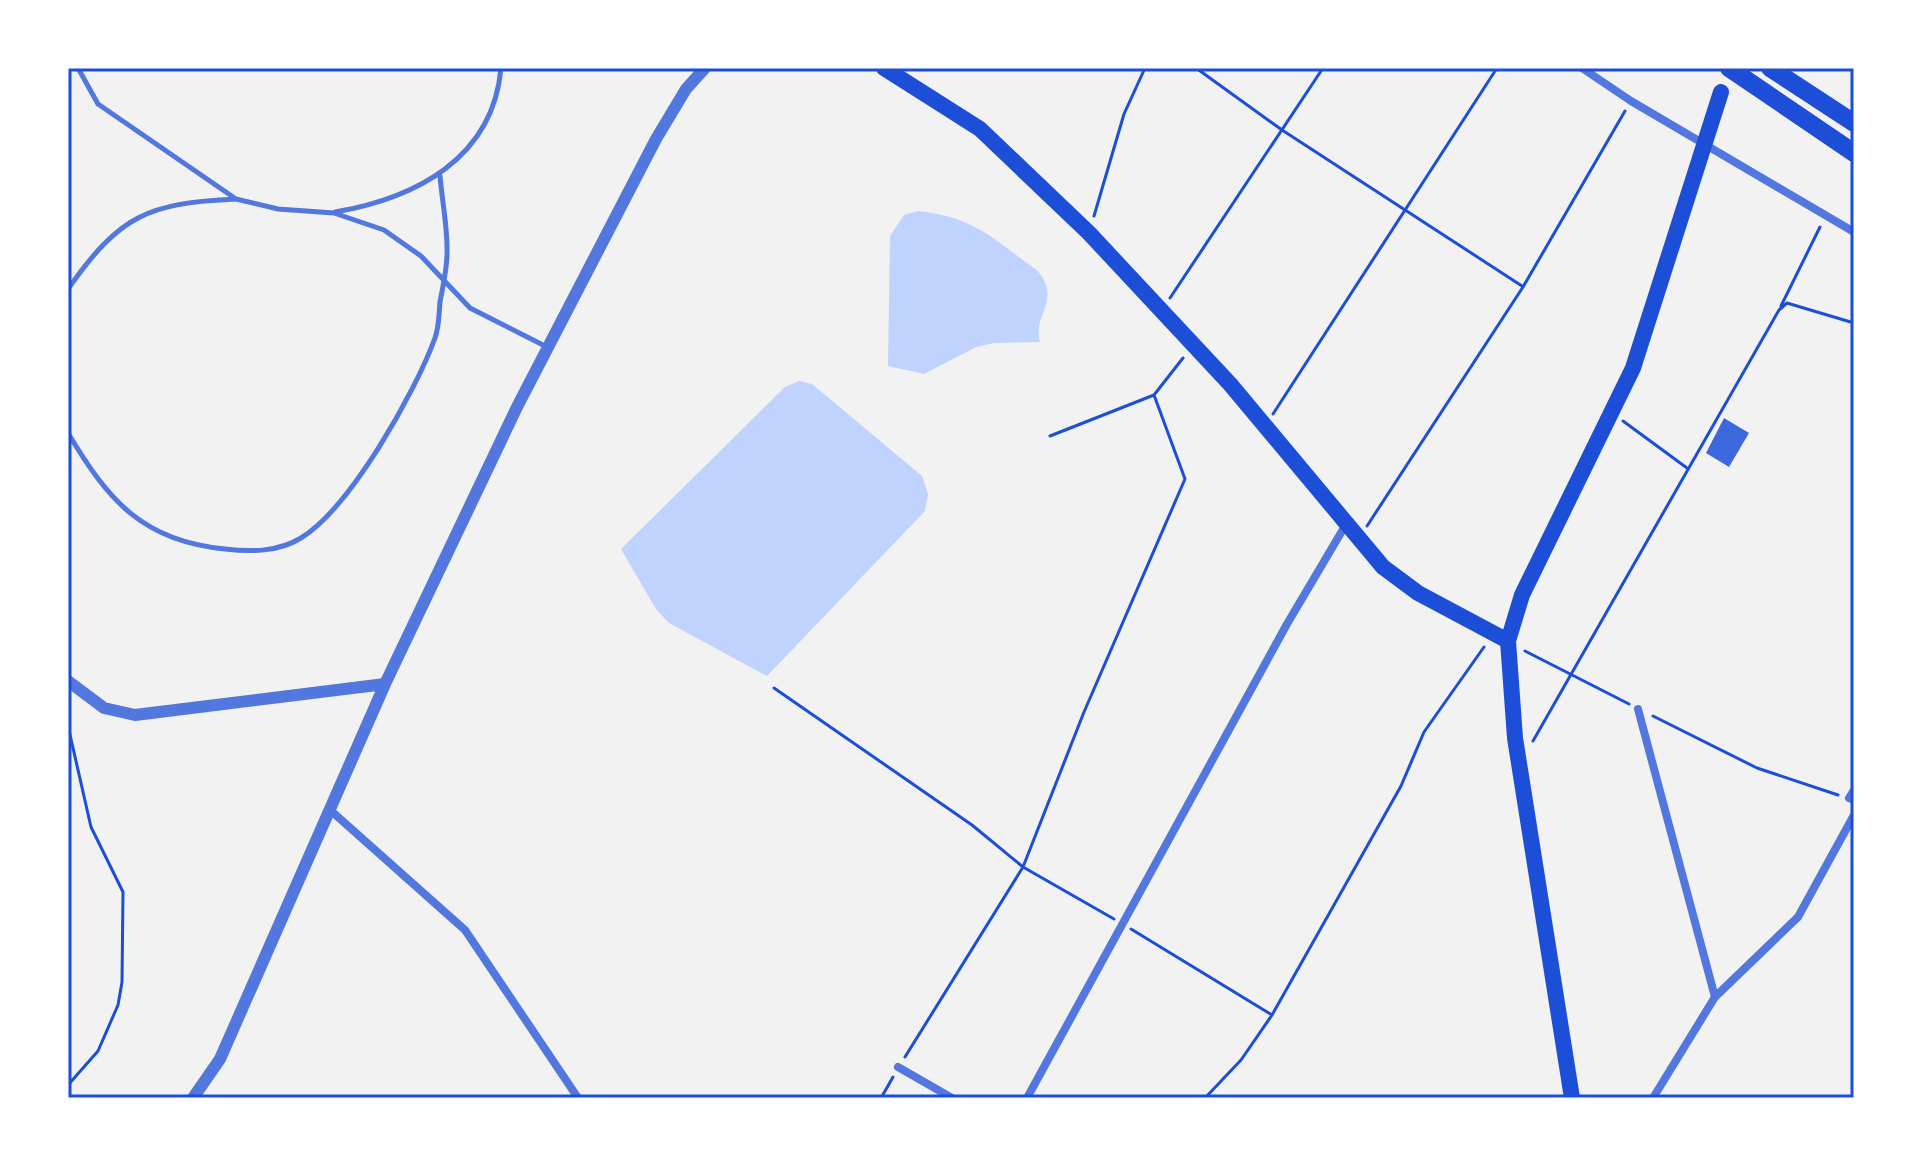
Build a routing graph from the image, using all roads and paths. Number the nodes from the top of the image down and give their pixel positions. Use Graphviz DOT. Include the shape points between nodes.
graph roads {
  1 [pos="78,68"];
  2 [pos="501,68"];
  3 [pos="705,68"];
  4 [pos="884,68"];
  5 [pos="1145,68"];
  6 [pos="1196,68"];
  7 [pos="1323,68"];
  8 [pos="1497,68"];
  9 [pos="1582,68"];
  10 [pos="1729,68"];
  11 [pos="1770,68"];
  12 [pos="1721,92"];
  13 [pos="1631,101"];
  14 [pos="1854,123"];
  15 [pos="1282,130"];
  16 [pos="1704,144"];
  17 [pos="1854,153"];
  18 [pos="440,176"];
  19 [pos="236,199"];
  20 [pos="1405,210"];
  21 [pos="334,213"];
  22 [pos="1826,215"];
  23 [pos="1854,232"];
  24 [pos="1089,233"];
  25 [pos="443,281"];
  26 [pos="1523,287"];
  27 [pos="68,289"];
  28 [pos="1779,310"];
  29 [pos="1161,312"];
  30 [pos="1854,323"];
  31 [pos="1194,345"];
  32 [pos="548,347"];
  33 [pos="1154,395"];
  34 [pos="1613,414"];
  35 [pos="1265,427"];
  36 [pos="68,433"];
  37 [pos="1050,436"];
  38 [pos="1687,468"];
  39 [pos="1345,526"];
  40 [pos="1358,541"];
  41 [pos="1500,638"];
  42 [pos="1571,675"];
  43 [pos="68,681"];
  44 [pos="385,684"];
  45 [pos="774,688"];
  46 [pos="1638,709"];
  47 [pos="68,726"];
  48 [pos="1519,766"];
  49 [pos="1852,796"];
  50 [pos="329,809"];
  51 [pos="1854,815"];
  52 [pos="1023,867"];
  53 [pos="1124,925"];
  54 [pos="1715,997"];
  55 [pos="1272,1015"];
  56 [pos="898,1067"];
  57 [pos="68,1085"];
  58 [pos="193,1098"];
  59 [pos="578,1098"];
  60 [pos="881,1098"];
  61 [pos="952,1098"];
  62 [pos="1027,1098"];
  63 [pos="1205,1098"];
  64 [pos="1572,1098"];
  65 [pos="1653,1098"];
  1 -- 19 [label="lane" via="98,104"];
  2 -- 18 [label="lane" via="492,107 462,155"];
  3 -- 32 [label="street" via="656,139"];
  4 -- 24 [label="main road" via="980,129"];
  5 -- 24 [label="path" via="1124,114"];
  6 -- 15 [label="path"];
  7 -- 15 [label="path"];
  8 -- 20 [label="path"];
  9 -- 13 [label="street"];
  10 -- 17 [label="highway"];
  11 -- 14 [label="highway"];
  12 -- 16 [label="main road"];
  13 -- 16 [label="street"];
  13 -- 26 [label="path"];
  15 -- 20 [label="path"];
  15 -- 29 [label="path"];
  16 -- 22 [label="street"];
  16 -- 34 [label="main road" via="1650,322"];
  18 -- 21 [label="lane" via="372,206"];
  18 -- 25 [label="lane" via="448,250"];
  19 -- 21 [label="lane"];
  19 -- 27 [label="lane" via="157,207 98,249"];
  20 -- 26 [label="path"];
  20 -- 35 [label="path"];
  21 -- 25 [label="lane" via="384,230 421,256"];
  22 -- 23 [label="street"];
  22 -- 28 [label="path"];
  24 -- 29 [label="main road"];
  25 -- 32 [label="lane" via="470,308"];
  25 -- 36 [label="lane" via="436,336 403,407 321,523 275,549 201,547 158,533 101,487"];
  26 -- 40 [label="path"];
  28 -- 30 [label="path" via="1787,303"];
  28 -- 38 [label="path"];
  29 -- 31 [label="main road"];
  31 -- 33 [label="path"];
  31 -- 35 [label="main road"];
  32 -- 44 [label="street"];
  33 -- 37 [label="path"];
  33 -- 52 [label="path" via="1185,479"];
  34 -- 38 [label="path"];
  34 -- 41 [label="main road"];
  35 -- 39 [label="main road"];
  38 -- 42 [label="path"];
  39 -- 40 [label="main road"];
  39 -- 53 [label="street"];
  40 -- 41 [label="main road" via="1418,593"];
  41 -- 42 [label="path"];
  41 -- 48 [label="main road"];
  41 -- 55 [label="path" via="1424,732 1401,786"];
  42 -- 46 [label="path"];
  42 -- 48 [label="path"];
  43 -- 44 [label="street" via="104,708 135,715"];
  44 -- 50 [label="street"];
  45 -- 52 [label="path" via="972,825"];
  46 -- 49 [label="path" via="1757,768"];
  46 -- 54 [label="street"];
  47 -- 57 [label="path" via="91,827 123,892 118,1005 98,1051"];
  48 -- 64 [label="main road"];
  50 -- 58 [label="street" via="220,1059"];
  50 -- 59 [label="street" via="465,930"];
  51 -- 54 [label="street" via="1798,917"];
  52 -- 53 [label="path"];
  52 -- 56 [label="path"];
  53 -- 55 [label="path"];
  53 -- 62 [label="street"];
  54 -- 65 [label="street"];
  55 -- 63 [label="path" via="1241,1060"];
  56 -- 60 [label="path"];
  56 -- 61 [label="street"];
}
